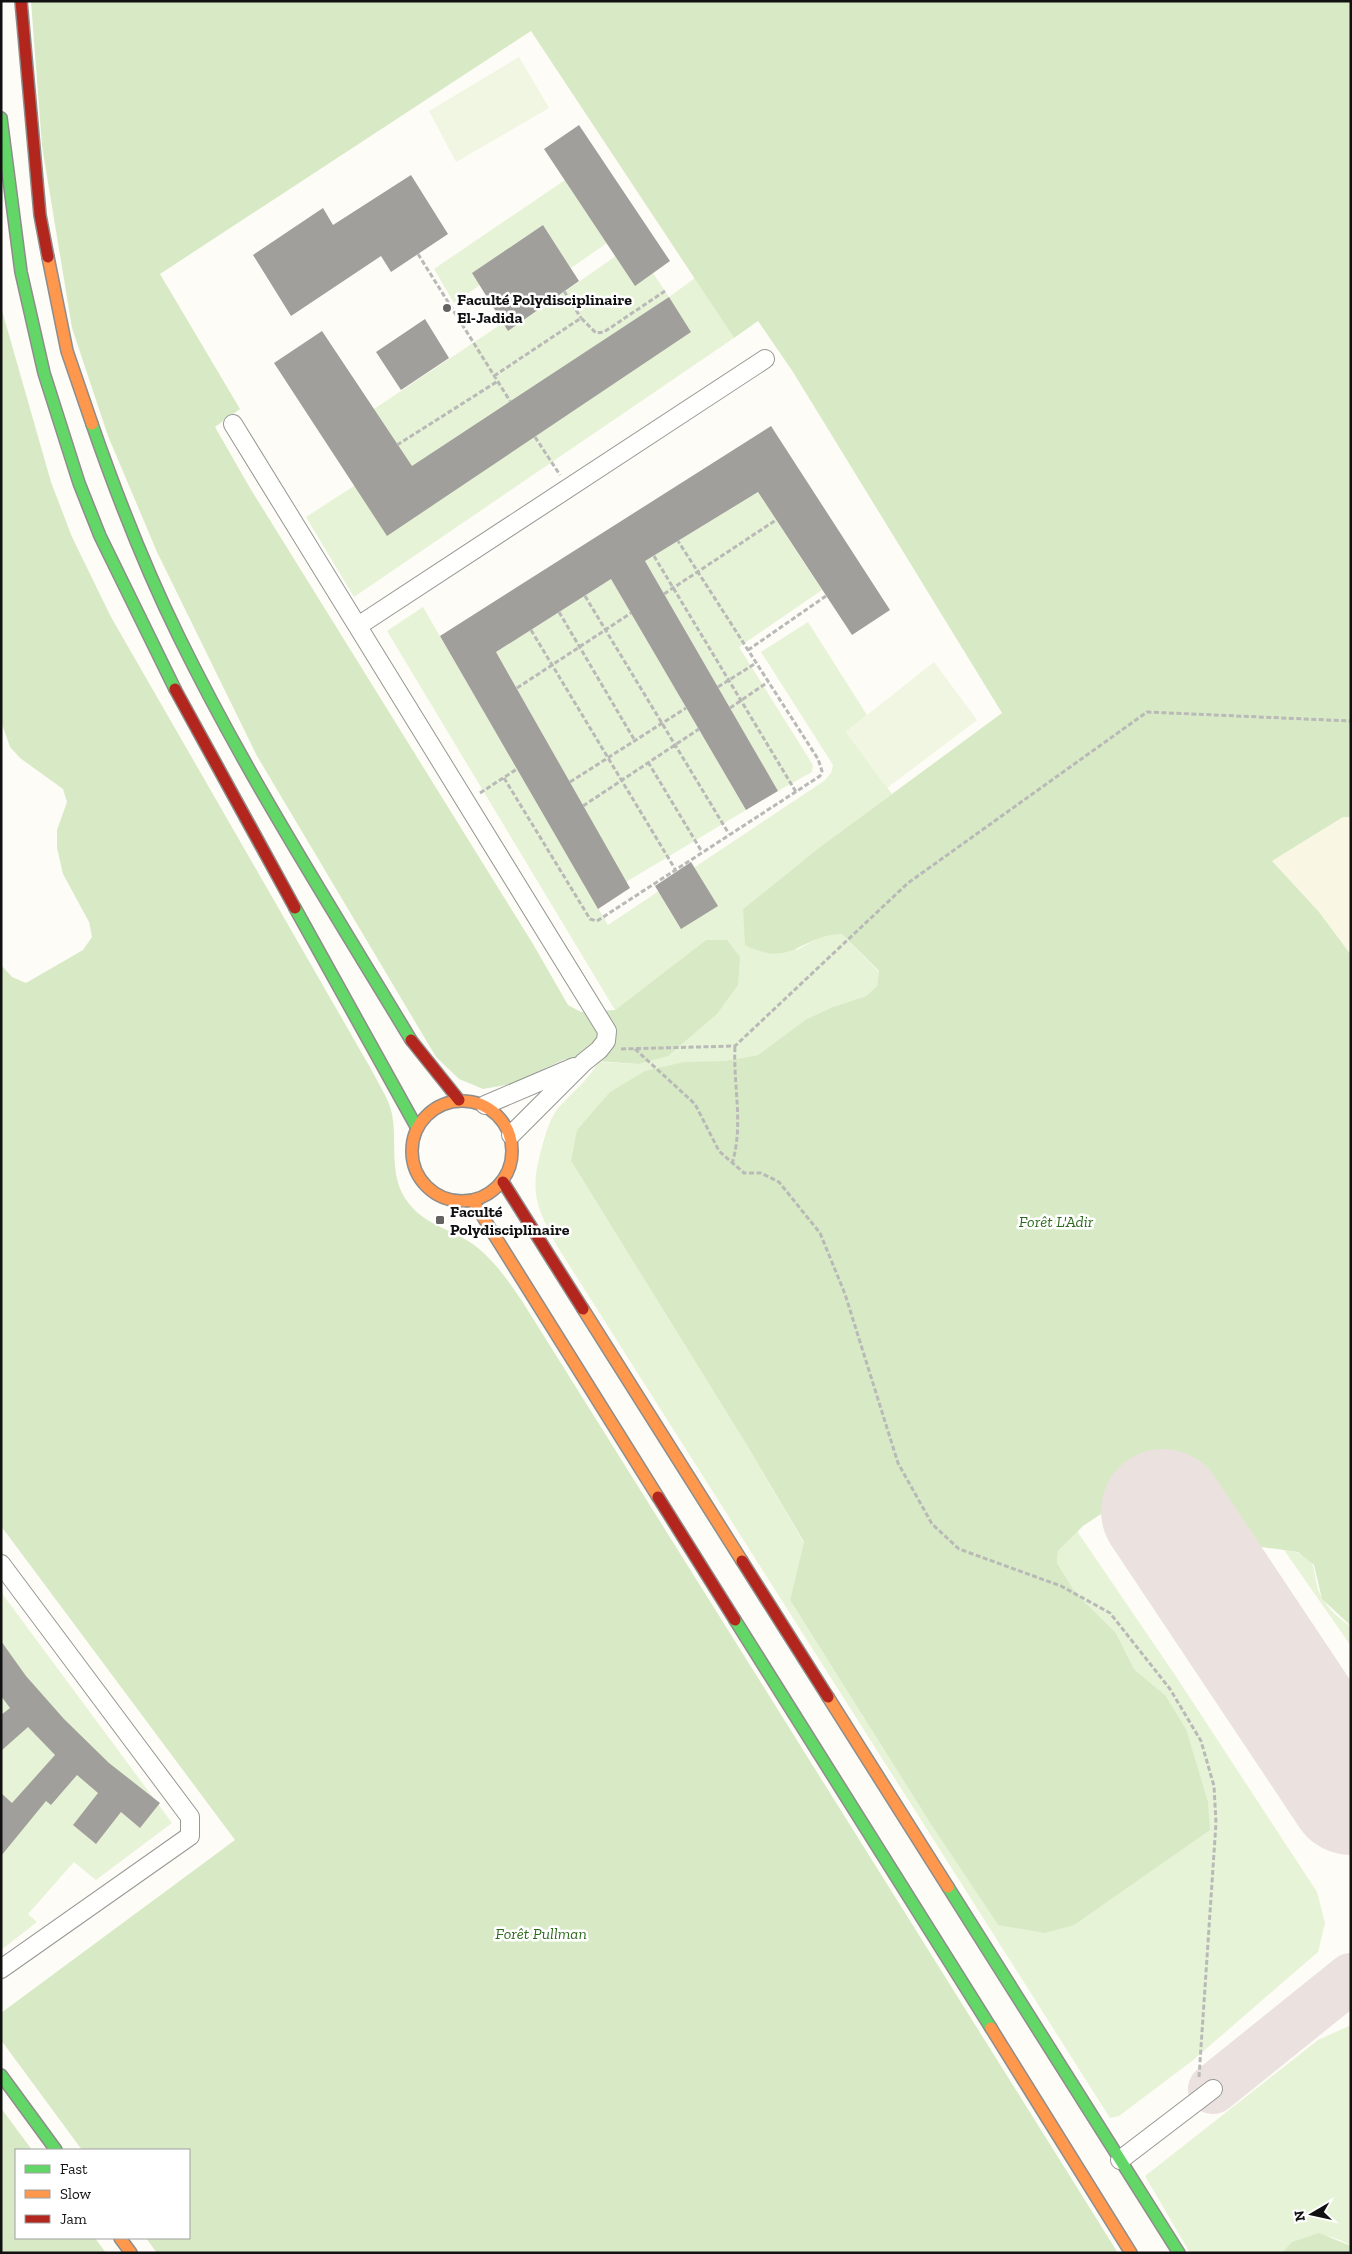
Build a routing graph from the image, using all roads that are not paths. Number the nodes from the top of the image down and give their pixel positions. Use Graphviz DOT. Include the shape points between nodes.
graph roads {
  1 [pos="21,1"];
  2 [pos="1,118"];
  3 [pos="765,358"];
  4 [pos="233,424"];
  5 [pos="358,626"];
  6 [pos="584,1062"];
  7 [pos="459,1100"];
  8 [pos="484,1105"];
  9 [pos="416,1128"];
  10 [pos="511,1135"];
  11 [pos="503,1182"];
  12 [pos="473,1201"];
  13 [pos="1,1564"];
  14 [pos="1,1969"];
  15 [pos="1,2074"];
  16 [pos="1212,2089"];
  17 [pos="55,2149"];
  18 [pos="1120,2160"];
  19 [pos="121,2239"];
  20 [pos="131,2253"];
  21 [pos="1131,2253"];
  22 [pos="1179,2253"];
  1 -- 7 [label="main road" via="40,216 66,351 143,560 179,638 267,800 416,1048"];
  2 -- 9 [label="main road" via="21,272 44,374 79,483 97,527 182,704"];
  3 -- 5 [label="street"];
  4 -- 5 [label="street"];
  5 -- 6 [label="street" via="600,1017 607,1031 606,1042"];
  6 -- 8 [label="street"];
  6 -- 10 [label="street"];
  7 -- 8 [label="main road"];
  7 -- 9 [label="main road" via="442,1104 427,1114"];
  8 -- 10 [label="main road" via="500,1117"];
  9 -- 12 [label="main road" via="411,1147 414,1166 422,1182 437,1195 454,1201"];
  10 -- 11 [label="main road" via="513,1151"];
  11 -- 12 [label="main road" via="490,1194"];
  11 -- 18 [label="main road"];
  12 -- 21 [label="main road"];
  13 -- 14 [label="street" via="190,1817 190,1836"];
  15 -- 17 [label="main road"];
  16 -- 18 [label="street"];
  18 -- 22 [label="main road"];
  19 -- 20 [label="main road"];
}
